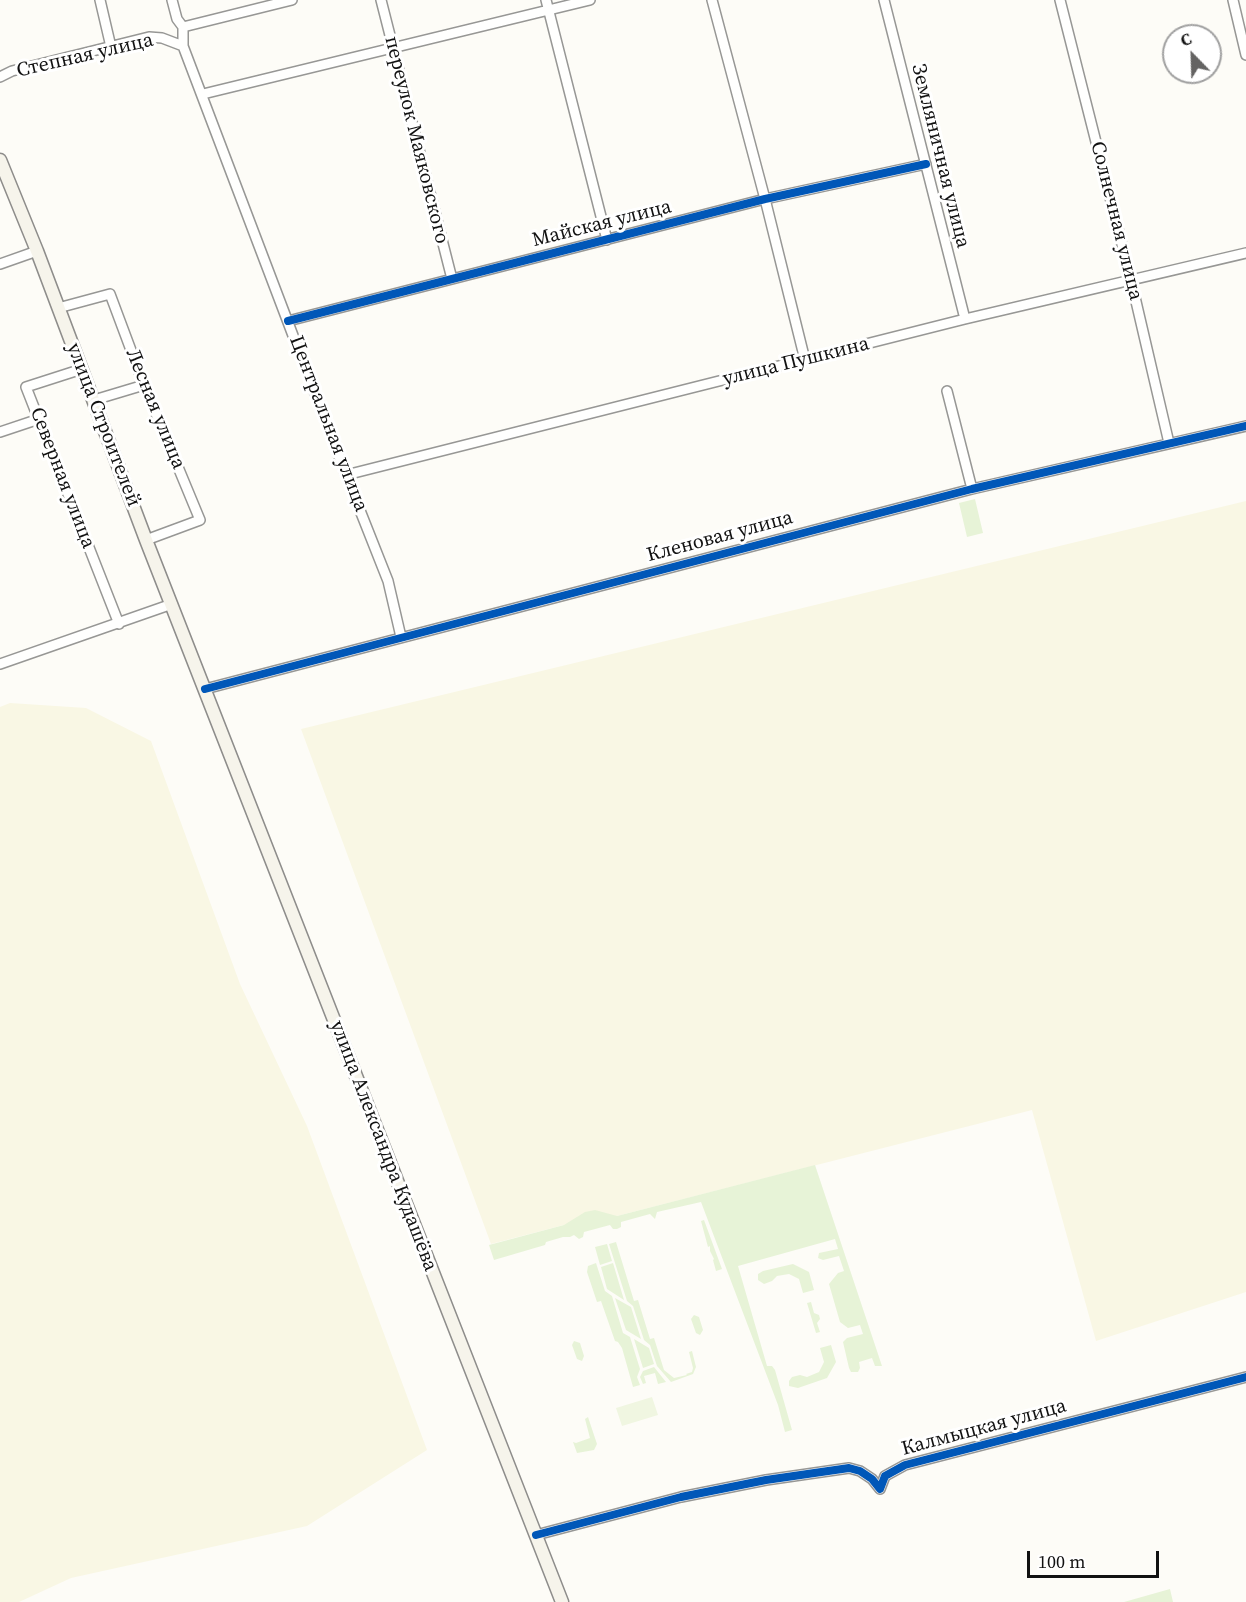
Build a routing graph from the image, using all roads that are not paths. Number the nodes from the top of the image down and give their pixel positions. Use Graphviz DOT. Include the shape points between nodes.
graph roads {
  1 [pos="100,0"];
  2 [pos="172,0"];
  3 [pos="292,0"];
  4 [pos="381,0"];
  5 [pos="546,0"];
  6 [pos="590,0"];
  7 [pos="712,0"];
  8 [pos="884,0"];
  9 [pos="1060,0"];
  10 [pos="1233,0"];
  11 [pos="549,11"];
  12 [pos="183,27"];
  13 [pos="183,46"];
  14 [pos="111,47"];
  15 [pos="394,47"];
  16 [pos="1246,55"];
  17 [pos="0,77"];
  18 [pos="203,94"];
  19 [pos="0,160"];
  20 [pos="926,164"];
  21 [pos="765,200"];
  22 [pos="607,240"];
  23 [pos="37,251"];
  24 [pos="1246,253"];
  25 [pos="0,264"];
  26 [pos="452,279"];
  27 [pos="1131,280"];
  28 [pos="58,308"];
  29 [pos="964,319"];
  30 [pos="288,321"];
  31 [pos="805,360"];
  32 [pos="82,369"];
  33 [pos="144,385"];
  34 [pos="947,391"];
  35 [pos="94,400"];
  36 [pos="39,419"];
  37 [pos="1246,426"];
  38 [pos="0,432"];
  39 [pos="1169,443"];
  40 [pos="346,475"];
  41 [pos="972,489"];
  42 [pos="146,540"];
  43 [pos="172,604"];
  44 [pos="119,624"];
  45 [pos="401,637"];
  46 [pos="0,664"];
  47 [pos="205,689"];
  48 [pos="1246,1377"];
  49 [pos="536,1535"];
  50 [pos="562,1602"];
  1 -- 14 [label="street"];
  2 -- 12 [label="street"];
  3 -- 12 [label="street"];
  4 -- 15 [label="street, переулок Маяковского"];
  5 -- 11 [label="street"];
  6 -- 11 [label="street"];
  7 -- 21 [label="street"];
  8 -- 20 [label="street, Земляничная улица"];
  9 -- 27 [label="street, Солнечная улица"];
  10 -- 16 [label="street"];
  11 -- 15 [label="street"];
  11 -- 22 [label="street"];
  12 -- 13 [label="street, Степная улица"];
  13 -- 14 [label="street, Степная улица" via="149,37"];
  13 -- 18 [label="street, Центральная улица"];
  14 -- 17 [label="street, Степная улица"];
  15 -- 18 [label="street"];
  15 -- 26 [label="street, переулок Маяковского"];
  18 -- 30 [label="street, Центральная улица"];
  19 -- 23 [label="main road, улица Строителей"];
  20 -- 21 [label="street, Майская улица"];
  20 -- 29 [label="street, Земляничная улица"];
  21 -- 22 [label="street, Майская улица"];
  21 -- 31 [label="street"];
  22 -- 26 [label="street, Майская улица"];
  23 -- 25 [label="street"];
  23 -- 28 [label="main road, улица Строителей"];
  24 -- 27 [label="street, улица Пушкина"];
  26 -- 30 [label="street, Майская улица"];
  27 -- 29 [label="street, улица Пушкина"];
  27 -- 39 [label="street, Солнечная улица"];
  28 -- 32 [label="main road, улица Строителей"];
  28 -- 33 [label="street, Лесная улица" via="110,294"];
  29 -- 31 [label="street, улица Пушкина"];
  30 -- 40 [label="street, Центральная улица"];
  31 -- 40 [label="street, улица Пушкина"];
  32 -- 35 [label="main road, улица Строителей"];
  32 -- 36 [label="street, Северная улица" via="26,387"];
  33 -- 35 [label="street"];
  33 -- 42 [label="street, Лесная улица" via="200,520"];
  34 -- 41 [label="street"];
  35 -- 42 [label="main road, улица Строителей"];
  36 -- 38 [label="street"];
  36 -- 44 [label="street, Северная улица"];
  37 -- 39 [label="street, Кленовая улица"];
  39 -- 41 [label="street, Кленовая улица"];
  40 -- 45 [label="street, Центральная улица" via="388,581"];
  41 -- 45 [label="street, Кленовая улица"];
  42 -- 43 [label="main road, улица Строителей"];
  43 -- 44 [label="street"];
  43 -- 47 [label="main road, улица Строителей"];
  44 -- 46 [label="street"];
  45 -- 47 [label="street, Кленовая улица"];
  47 -- 49 [label="main road, улица Александра Кудашёва"];
  48 -- 49 [label="street, Калмыцкая улица" via="905,1465 885,1476 880,1489 872,1479 849,1468 681,1497"];
  49 -- 50 [label="main road, улица Александра Кудашёва"];
}
